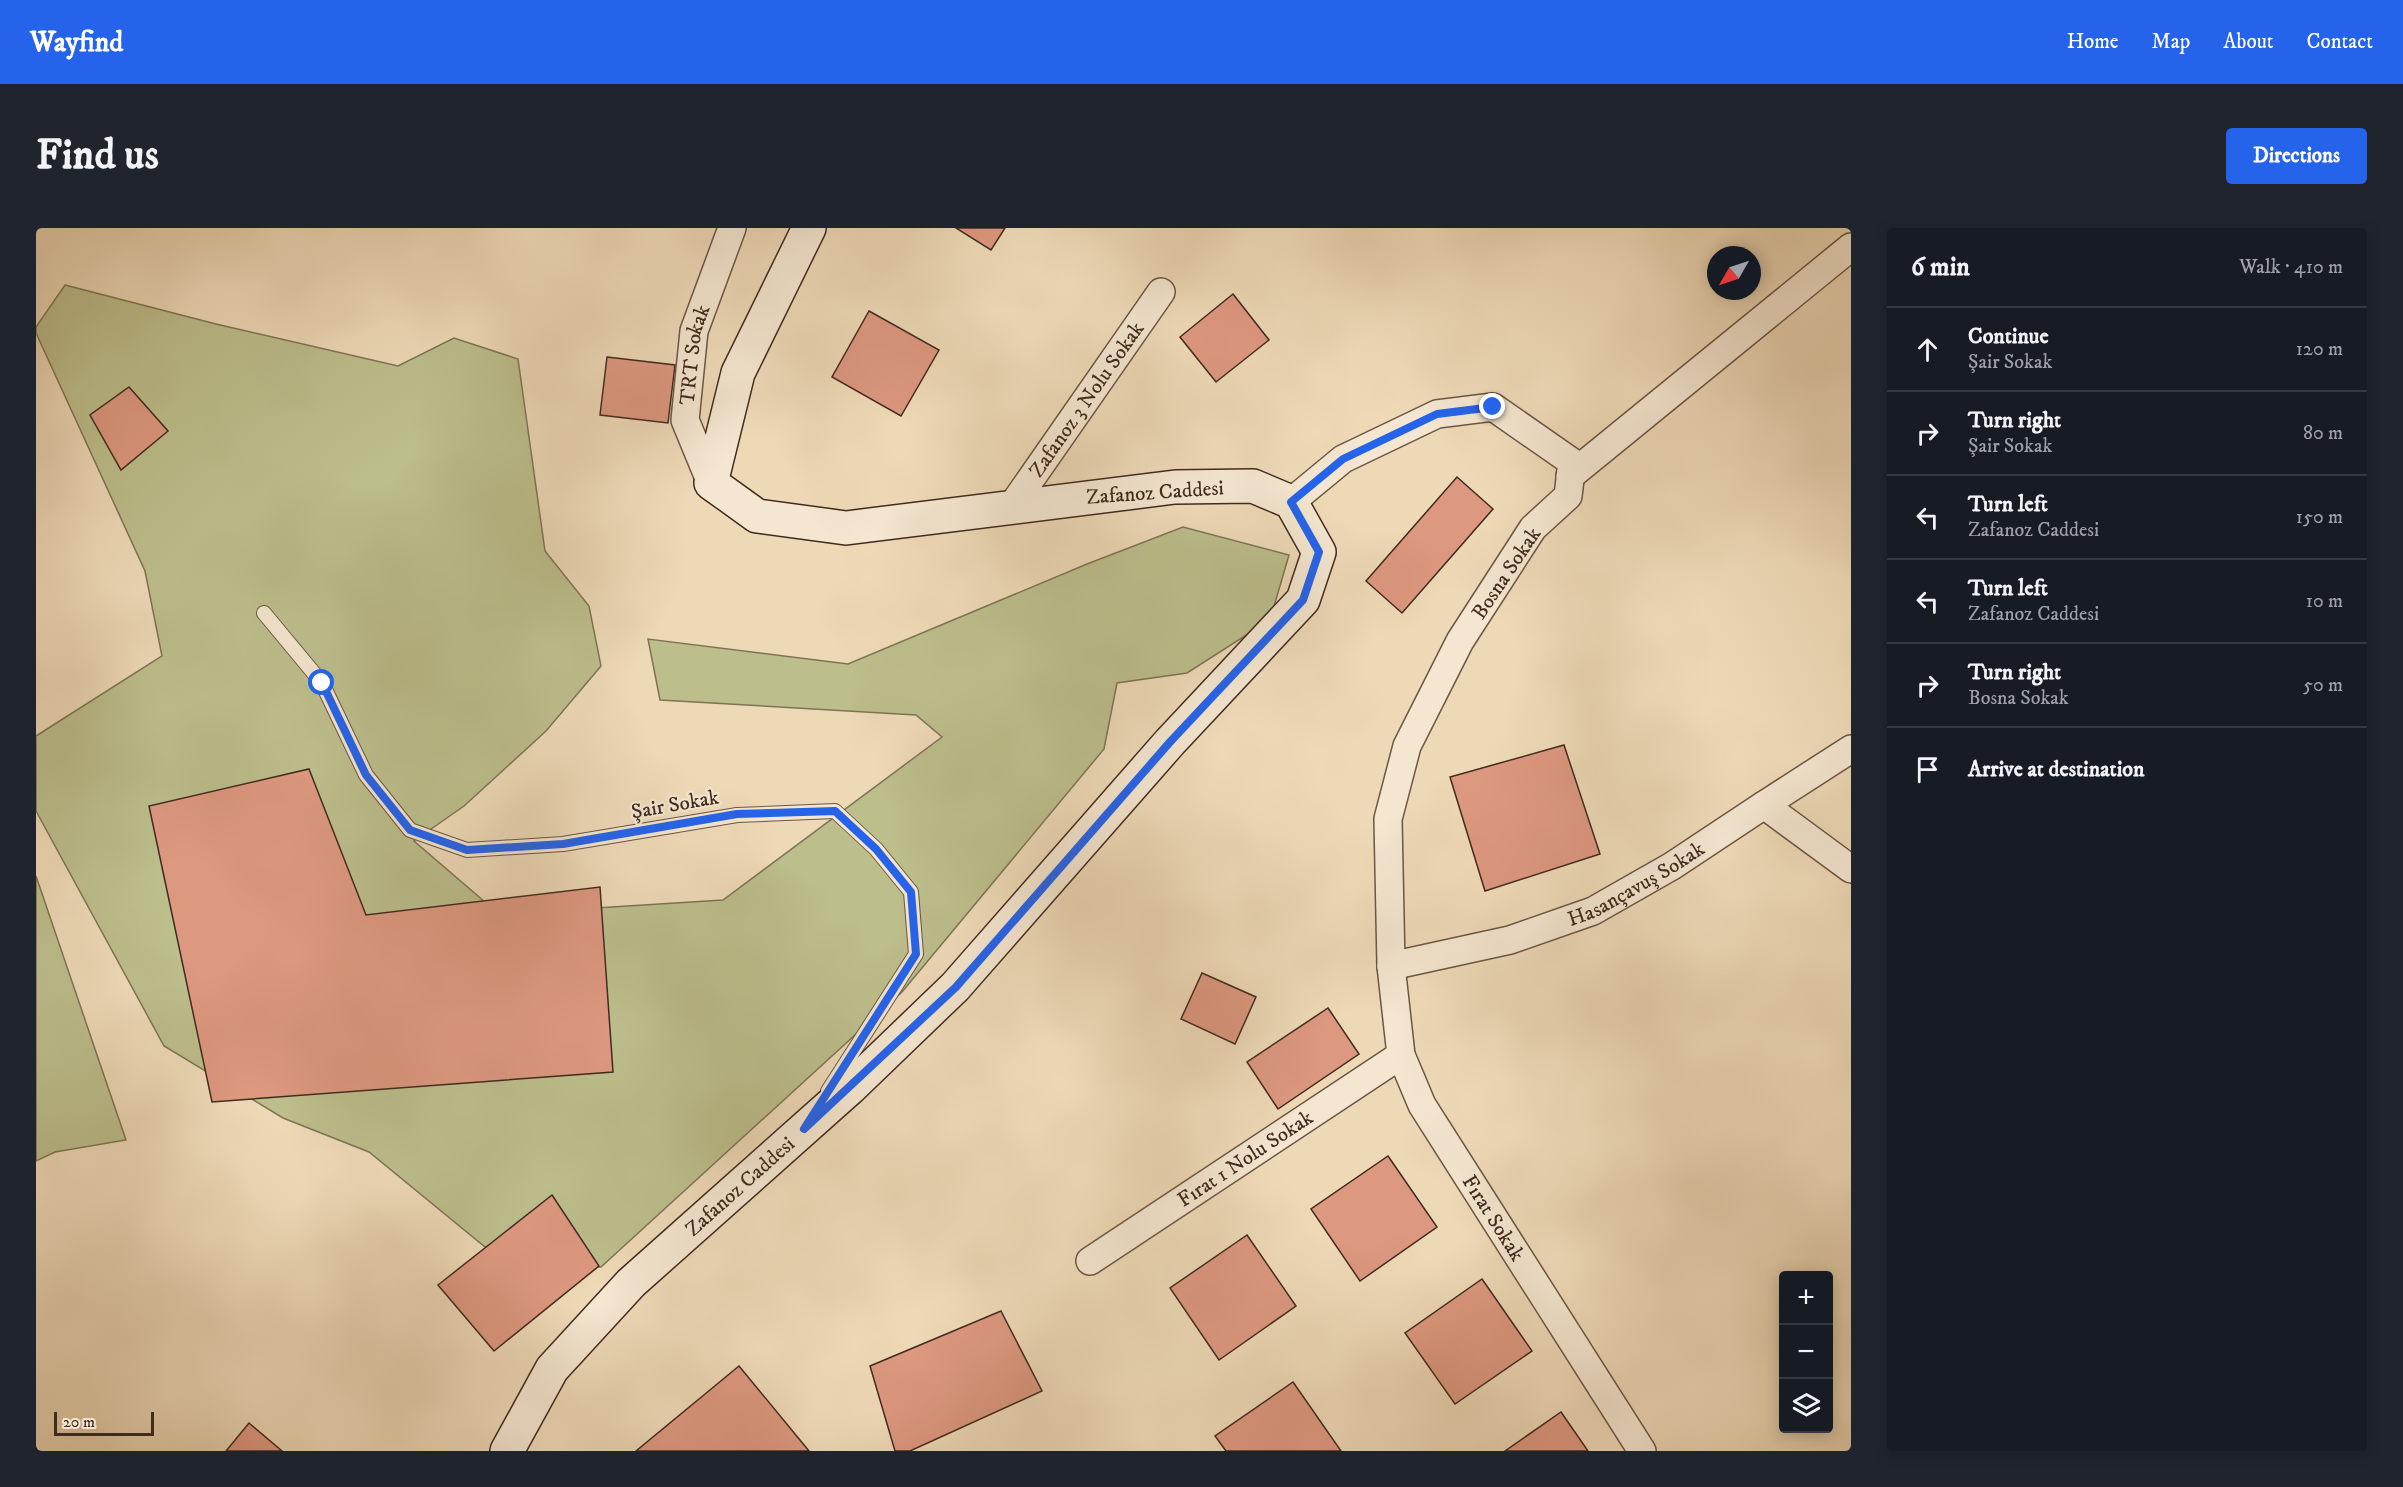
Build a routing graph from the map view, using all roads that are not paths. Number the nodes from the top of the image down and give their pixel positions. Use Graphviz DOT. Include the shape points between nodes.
graph roads {
  1 [pos="732,228"];
  2 [pos="810,228"];
  3 [pos="1851,247"];
  4 [pos="1161,292"];
  5 [pos="1570,476"];
  6 [pos="711,483"];
  7 [pos="1291,502"];
  8 [pos="1012,506"];
  9 [pos="264,613"];
  10 [pos="1851,749"];
  11 [pos="1764,805"];
  12 [pos="1851,869"];
  13 [pos="1391,966"];
  14 [pos="1401,1055"];
  15 [pos="804,1129"];
  16 [pos="1090,1261"];
  17 [pos="507,1451"];
  18 [pos="1642,1451"];
  1 -- 6 [label="street, TRT Sokak" via="694,331 685,420"];
  2 -- 6 [label="street" via="738,373"];
  3 -- 5 [label="street"];
  4 -- 8 [label="street, Zafanoz 3 Nolu Sokak"];
  5 -- 7 [label="street" via="1572,462 1493,407 1437,414 1343,459"];
  5 -- 13 [label="street, Bosna Sokak" via="1568,496 1533,528 1460,642 1407,746 1388,819"];
  6 -- 8 [label="street, Zafanoz Caddesi" via="757,516 846,528"];
  7 -- 8 [label="street, Zafanoz Caddesi" via="1253,486 1175,486"];
  7 -- 15 [label="street, Zafanoz Caddesi" via="1319,552 1303,600 1170,742 956,987"];
  9 -- 15 [label="lane, Şair Sokak" via="322,683 366,775 410,830 467,850 563,844 737,814 835,811 876,849 911,892 916,954"];
  10 -- 11 [label="street, Hasançavuş Sokak"];
  11 -- 12 [label="street"];
  11 -- 13 [label="street, Hasançavuş Sokak" via="1672,866 1593,911 1510,940"];
  13 -- 14 [label="street, Fırat Sokak"];
  14 -- 16 [label="street, Fırat 1 Nolu Sokak"];
  14 -- 18 [label="street, Fırat Sokak" via="1422,1105"];
  15 -- 17 [label="street, Zafanoz Caddesi" via="631,1282 552,1369"];
}
